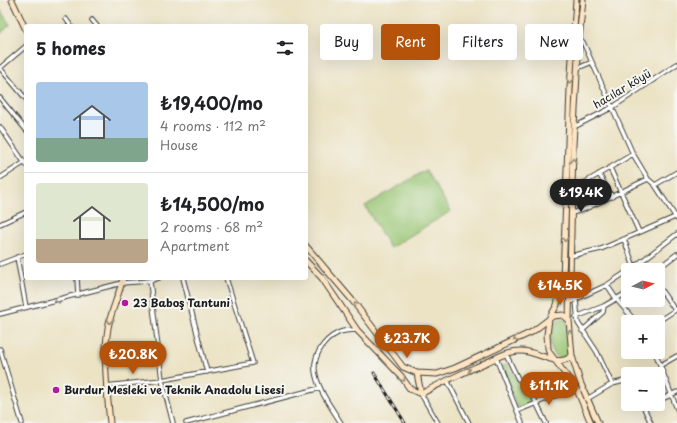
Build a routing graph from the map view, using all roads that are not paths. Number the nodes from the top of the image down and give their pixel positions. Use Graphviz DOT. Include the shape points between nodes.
graph roads {
  1 [pos="12,0"];
  2 [pos="576,0"];
  3 [pos="583,0"];
  4 [pos="66,19"];
  5 [pos="92,20"];
  6 [pos="70,24"];
  7 [pos="95,24"];
  8 [pos="581,24"];
  9 [pos="24,26"];
  10 [pos="583,42"];
  11 [pos="24,48"];
  12 [pos="578,60"];
  13 [pos="592,62"];
  14 [pos="677,64"];
  15 [pos="0,68"];
  16 [pos="578,68"];
  17 [pos="24,97"];
  18 [pos="0,98"];
  19 [pos="613,107"];
  20 [pos="0,127"];
  21 [pos="574,127"];
  22 [pos="24,128"];
  23 [pos="633,154"];
  24 [pos="24,160"];
  25 [pos="24,164"];
  26 [pos="610,168"];
  27 [pos="677,172"];
  28 [pos="599,174"];
  29 [pos="0,178"];
  30 [pos="648,179"];
  31 [pos="655,185"];
  32 [pos="573,186"];
  33 [pos="622,192"];
  34 [pos="612,197"];
  35 [pos="24,213"];
  36 [pos="572,213"];
  37 [pos="676,218"];
  38 [pos="0,224"];
  39 [pos="639,232"];
  40 [pos="677,234"];
  41 [pos="624,239"];
  42 [pos="308,248"];
  43 [pos="677,254"];
  44 [pos="24,255"];
  45 [pos="570,256"];
  46 [pos="17,257"];
  47 [pos="633,263"];
  48 [pos="642,263"];
  49 [pos="665,263"];
  50 [pos="0,264"];
  51 [pos="308,264"];
  52 [pos="621,276"];
  53 [pos="77,280"];
  54 [pos="154,280"];
  55 [pos="184,280"];
  56 [pos="227,280"];
  57 [pos="122,281"];
  58 [pos="150,282"];
  59 [pos="607,285"];
  60 [pos="665,295"];
  61 [pos="78,296"];
  62 [pos="621,297"];
  63 [pos="576,299"];
  64 [pos="617,300"];
  65 [pos="570,302"];
  66 [pos="604,306"];
  67 [pos="26,307"];
  68 [pos="676,310"];
  69 [pos="0,314"];
  70 [pos="630,315"];
  71 [pos="576,317"];
  72 [pos="665,317"];
  73 [pos="549,319"];
  74 [pos="569,320"];
  75 [pos="357,330"];
  76 [pos="582,331"];
  77 [pos="0,350"];
  78 [pos="506,354"];
  79 [pos="572,356"];
  80 [pos="677,356"];
  81 [pos="496,358"];
  82 [pos="658,359"];
  83 [pos="555,361"];
  84 [pos="661,366"];
  85 [pos="207,372"];
  86 [pos="417,373"];
  87 [pos="162,380"];
  88 [pos="447,380"];
  89 [pos="621,382"];
  90 [pos="612,384"];
  91 [pos="106,386"];
  92 [pos="320,388"];
  93 [pos="577,390"];
  94 [pos="677,392"];
  95 [pos="421,394"];
  96 [pos="672,394"];
  97 [pos="665,398"];
  98 [pos="587,399"];
  99 [pos="538,402"];
  100 [pos="677,409"];
  101 [pos="517,411"];
  102 [pos="645,411"];
  103 [pos="22,423"];
  104 [pos="110,423"];
  105 [pos="174,423"];
  106 [pos="186,423"];
  107 [pos="341,423"];
  108 [pos="438,423"];
  109 [pos="469,423"];
  110 [pos="522,423"];
  111 [pos="546,423"];
  112 [pos="592,423"];
  113 [pos="598,423"];
  114 [pos="651,423"];
  1 -- 9 [label="main road"];
  2 -- 73 [label="main road, one-way" via="569,96 563,278 558,305"];
  3 -- 8 [label="main road"];
  4 -- 6 [label="street"];
  5 -- 7 [label="street"];
  10 -- 13 [label="street"];
  11 -- 15 [label="street"];
  12 -- 16 [label="main road"];
  13 -- 16 [label="street"];
  13 -- 19 [label="street"];
  14 -- 19 [label="street, hacılar köyü"];
  15 -- 17 [label="street"];
  16 -- 21 [label="main road"];
  18 -- 22 [label="street"];
  19 -- 21 [label="street, hacılar köyü"];
  19 -- 23 [label="street"];
  20 -- 24 [label="street"];
  32 -- 21 [label="main road, one-way"];
  23 -- 26 [label="street"];
  23 -- 30 [label="street"];
  25 -- 29 [label="street"];
  26 -- 28 [label="street"];
  26 -- 33 [label="street"];
  27 -- 31 [label="street"];
  28 -- 32 [label="street"];
  28 -- 34 [label="street"];
  30 -- 31 [label="street"];
  30 -- 33 [label="street"];
  31 -- 37 [label="street"];
  32 -- 36 [label="main road"];
  33 -- 34 [label="street"];
  33 -- 39 [label="street"];
  34 -- 36 [label="street"];
  35 -- 38 [label="street"];
  36 -- 45 [label="main road"];
  37 -- 39 [label="street"];
  39 -- 41 [label="street"];
  40 -- 48 [label="street"];
  41 -- 45 [label="street"];
  41 -- 47 [label="street"];
  86 -- 42 [label="main road, one-way" via="403,367 352,300"];
  43 -- 49 [label="street"];
  44 -- 46 [label="street"];
  45 -- 65 [label="main road"];
  46 -- 50 [label="street"];
  46 -- 67 [label="street"];
  51 -- 75 [label="main road" via="322,278"];
  52 -- 59 [label="street"];
  53 -- 61 [label="street"];
  54 -- 58 [label="street"];
  55 -- 85 [label="street"];
  56 -- 85 [label="street" via="253,363"];
  57 -- 58 [label="street"];
  57 -- 61 [label="street"];
  57 -- 91 [label="main road, one-way" via="108,328"];
  58 -- 87 [label="street"];
  59 -- 63 [label="street"];
  59 -- 64 [label="street"];
  60 -- 68 [label="street"];
  61 -- 67 [label="street, one-way"];
  62 -- 64 [label="street"];
  63 -- 65 [label="street"];
  63 -- 71 [label="street"];
  64 -- 66 [label="street"];
  64 -- 70 [label="street"];
  65 -- 74 [label="main road"];
  66 -- 71 [label="street"];
  66 -- 76 [label="street" via="603,312"];
  67 -- 69 [label="street"];
  68 -- 72 [label="street"];
  71 -- 76 [label="street"];
  73 -- 74 [label="main road" via="563,315"];
  73 -- 83 [label="main road" via="548,348"];
  73 -- 86 [label="main road, one-way" via="532,332 455,368 437,374"];
  79 -- 74 [label="main road, one-way"];
  75 -- 92 [label="street" via="340,332 320,347 315,375"];
  75 -- 95 [label="main road, one-way" via="410,389"];
  76 -- 90 [label="street" via="597,352"];
  77 -- 103 [label="street"];
  78 -- 81 [label="main road"];
  78 -- 83 [label="main road" via="528,351"];
  78 -- 99 [label="street" via="518,379 526,382"];
  79 -- 83 [label="main road" via="564,361"];
  79 -- 98 [label="main road"];
  80 -- 84 [label="street"];
  88 -- 81 [label="main road, one-way"];
  81 -- 101 [label="street"];
  82 -- 84 [label="street"];
  83 -- 93 [label="main road"];
  84 -- 96 [label="street"];
  85 -- 87 [label="street"];
  86 -- 95 [label="main road"];
  87 -- 91 [label="street"];
  87 -- 105 [label="street"];
  88 -- 95 [label="main road"];
  88 -- 109 [label="street"];
  89 -- 90 [label="street"];
  90 -- 98 [label="street"];
  91 -- 104 [label="main road"];
  92 -- 106 [label="street"];
  92 -- 107 [label="street"];
  93 -- 99 [label="street"];
  93 -- 112 [label="main road"];
  94 -- 96 [label="street"];
  95 -- 108 [label="street"];
  96 -- 97 [label="street"];
  96 -- 100 [label="street"];
  98 -- 113 [label="main road"];
  99 -- 101 [label="street"];
  99 -- 111 [label="street"];
  101 -- 110 [label="street"];
  102 -- 114 [label="street"];
}
